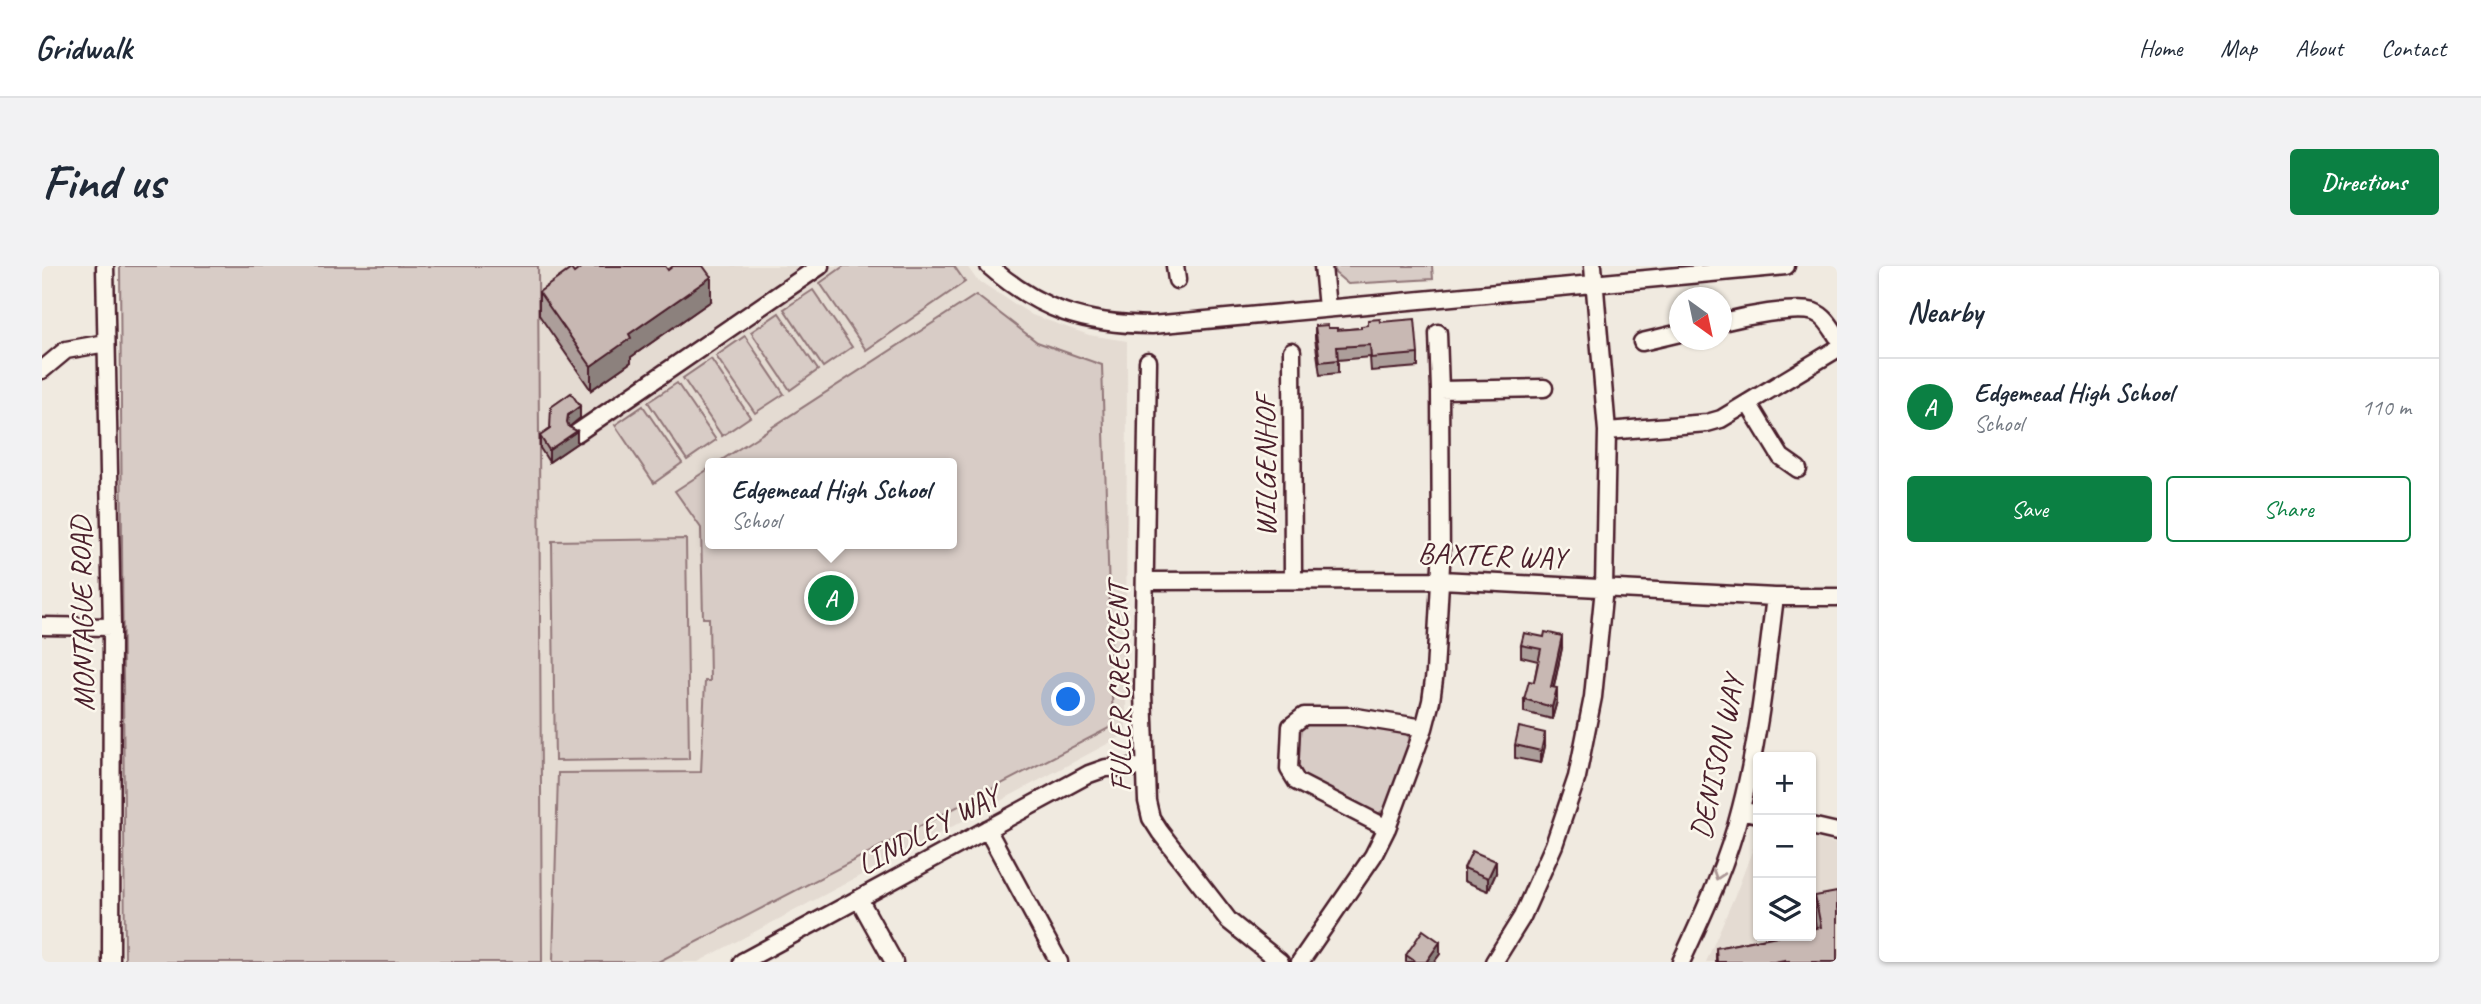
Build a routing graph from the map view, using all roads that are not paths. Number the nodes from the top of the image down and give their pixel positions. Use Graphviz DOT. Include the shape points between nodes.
graph roads {
  1 [pos="105,266"];
  2 [pos="820,266"];
  3 [pos="989,266"];
  4 [pos="1323,266"];
  5 [pos="1593,266"];
  6 [pos="1786,266"];
  7 [pos="1594,284"];
  8 [pos="1327,308"];
  9 [pos="1732,320"];
  10 [pos="1438,333"];
  11 [pos="1669,335"];
  12 [pos="1837,336"];
  13 [pos="1642,342"];
  14 [pos="106,343"];
  15 [pos="1837,349"];
  16 [pos="1292,351"];
  17 [pos="1148,361"];
  18 [pos="42,370"];
  19 [pos="1544,388"];
  20 [pos="1440,390"];
  21 [pos="1748,403"];
  22 [pos="1607,431"];
  23 [pos="577,433"];
  24 [pos="1798,469"];
  25 [pos="1293,580"];
  26 [pos="1441,580"];
  27 [pos="1144,581"];
  28 [pos="1604,588"];
  29 [pos="1775,597"];
  30 [pos="1837,597"];
  31 [pos="42,626"];
  32 [pos="112,627"];
  33 [pos="1424,728"];
  34 [pos="1145,768"];
  35 [pos="1741,810"];
  36 [pos="1753,813"];
  37 [pos="1816,827"];
  38 [pos="1387,828"];
  39 [pos="987,830"];
  40 [pos="1837,832"];
  41 [pos="859,899"];
  42 [pos="111,962"];
  43 [pos="742,962"];
  44 [pos="894,962"];
  45 [pos="1059,962"];
  46 [pos="1280,962"];
  47 [pos="1300,962"];
  48 [pos="1494,962"];
  49 [pos="1681,962"];
  1 -- 14 [label="street, MONTAGUE ROAD"];
  2 -- 23 [label="street"];
  3 -- 8 [label="street" via="1041,303 1098,322 1152,325"];
  4 -- 8 [label="street"];
  5 -- 7 [label="street"];
  6 -- 7 [label="street"];
  7 -- 8 [label="street"];
  7 -- 22 [label="street"];
  9 -- 12 [label="street" via="1797,310 1814,312"];
  10 -- 20 [label="street"];
  11 -- 13 [label="street"];
  14 -- 18 [label="street" via="66,350"];
  14 -- 32 [label="street, MONTAGUE ROAD"];
  15 -- 21 [label="street"];
  16 -- 25 [label="street, WILGENHOF"];
  17 -- 27 [label="street, FULLER CRESCENT"];
  19 -- 20 [label="street"];
  20 -- 26 [label="street"];
  21 -- 22 [label="street" via="1707,423"];
  21 -- 24 [label="street" via="1781,457"];
  22 -- 28 [label="street"];
  25 -- 26 [label="street, BAXTER WAY"];
  25 -- 27 [label="street, BAXTER WAY"];
  26 -- 28 [label="street, BAXTER WAY"];
  26 -- 33 [label="street" via="1435,672"];
  27 -- 34 [label="street, FULLER CRESCENT"];
  28 -- 29 [label="street, BAXTER WAY"];
  28 -- 48 [label="street" via="1593,697 1577,777 1522,917"];
  29 -- 30 [label="street, BAXTER WAY"];
  29 -- 35 [label="street, DENISON WAY"];
  31 -- 32 [label="street"];
  32 -- 42 [label="street, MONTAGUE ROAD"];
  33 -- 38 [label="street"];
  33 -- 38 [label="street" via="1350,716 1304,716 1291,726 1289,769 1297,782"];
  34 -- 39 [label="street, LINDLEY WAY" via="1106,768"];
  34 -- 46 [label="street, FULLER CRESCENT" via="1149,809 1160,832 1229,921"];
  35 -- 36 [label="street"];
  35 -- 49 [label="street, DENISON WAY, one-way" via="1708,904"];
  37 -- 40 [label="street"];
  38 -- 47 [label="street" via="1374,856"];
  39 -- 41 [label="street, LINDLEY WAY"];
  39 -- 45 [label="street"];
  41 -- 43 [label="street, LINDLEY WAY"];
  41 -- 44 [label="street"];
}
